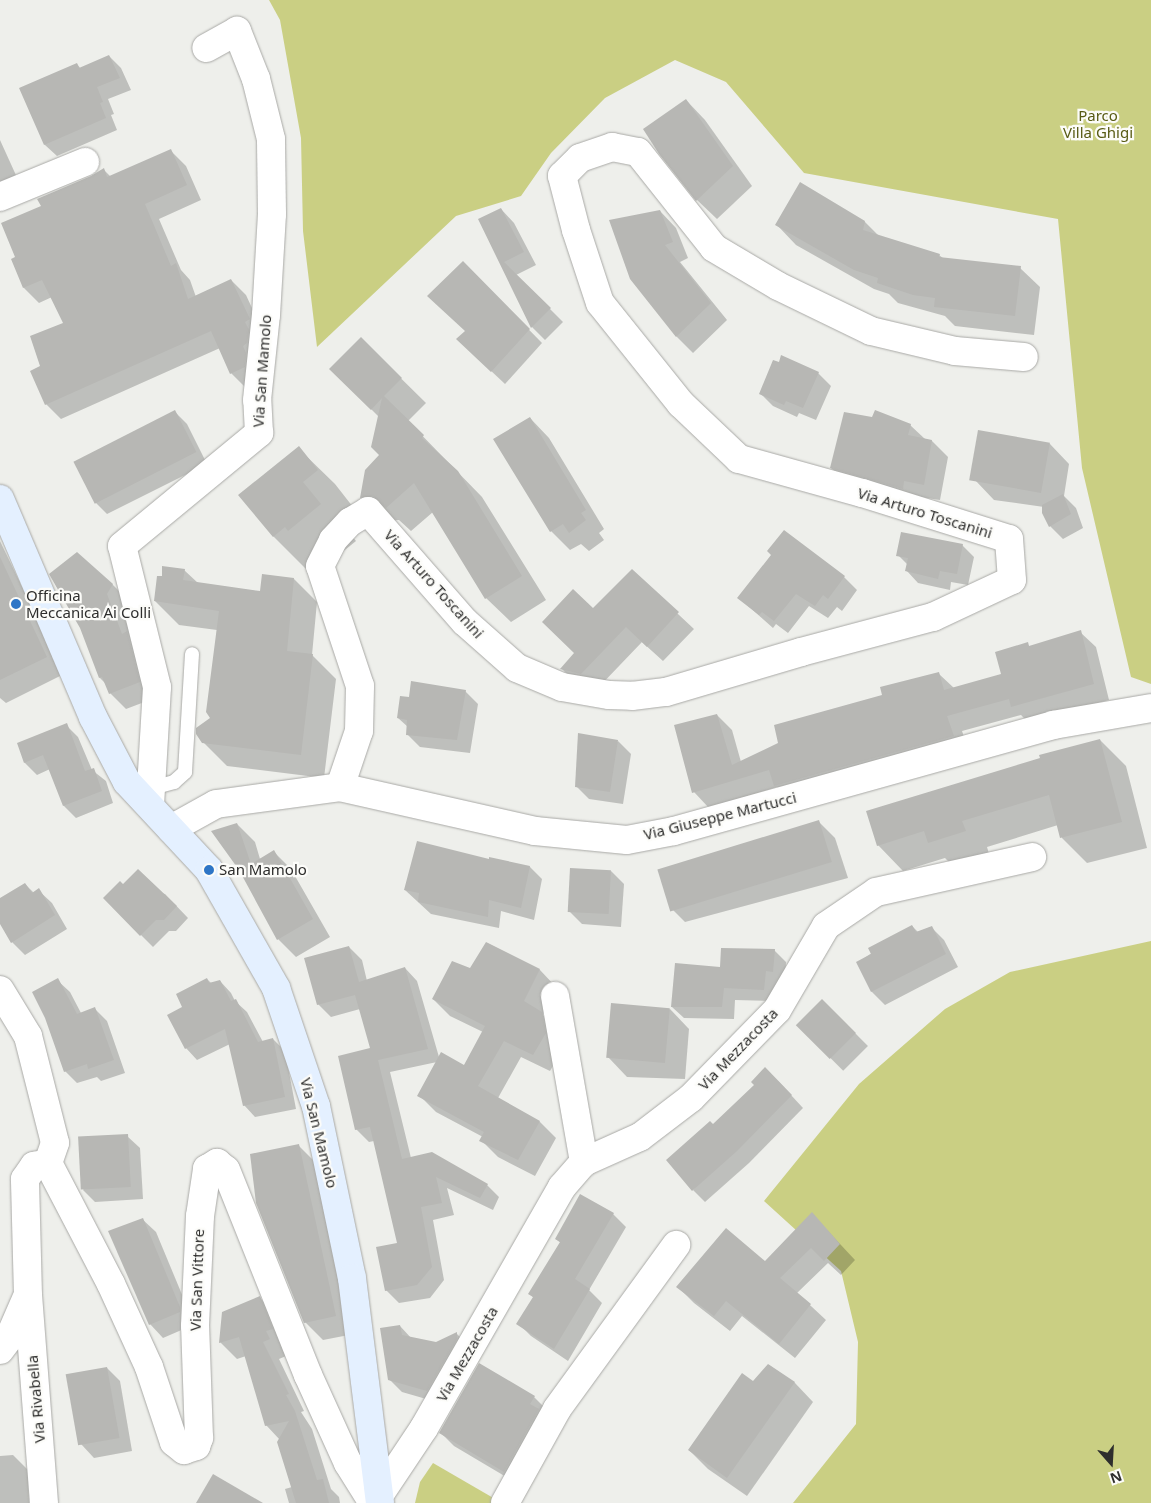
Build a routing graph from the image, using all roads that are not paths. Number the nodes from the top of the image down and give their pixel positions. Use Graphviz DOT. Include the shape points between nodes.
graph roads {
  1 [pos="206,48"];
  2 [pos="85,162"];
  3 [pos="0,198"];
  4 [pos="1024,357"];
  5 [pos="0,498"];
  6 [pos="192,654"];
  7 [pos="1151,708"];
  8 [pos="340,787"];
  9 [pos="151,797"];
  10 [pos="171,829"];
  11 [pos="1032,857"];
  12 [pos="0,990"];
  13 [pos="555,996"];
  14 [pos="584,1162"];
  15 [pos="48,1163"];
  16 [pos="676,1245"];
  17 [pos="28,1296"];
  18 [pos="0,1350"];
  19 [pos="378,1500"];
  20 [pos="44,1503"];
  21 [pos="505,1503"];
  1 -- 9 [label="street, Via San Mamolo" via="237,31 256,79 271,139 272,214 257,400 259,433 122,546 157,687"];
  2 -- 3 [label="street"];
  4 -- 8 [label="street, Via Arturo Toscanini" via="955,351 872,331 778,286 714,248 638,152 612,147 580,158 562,176 600,303 681,404 739,459 1009,539 1012,580 933,617 666,692 608,695 562,687 517,668 465,622 368,512 350,522 334,540 320,566 360,686 359,731"];
  5 -- 9 [label="main road, Via San Mamolo" via="93,717 127,782"];
  6 -- 9 [label="lane" via="185,772"];
  7 -- 8 [label="street, Via Giuseppe Martucci" via="1053,725 691,826 627,840 535,831"];
  8 -- 10 [label="street, Via Giuseppe Martucci" via="216,804"];
  9 -- 10 [label="main road, Via San Mamolo"];
  10 -- 19 [label="main road, Via San Mamolo" via="209,870 276,988 316,1106 352,1278"];
  11 -- 14 [label="street, Via Mezzacosta" via="876,892 826,926 777,1010 691,1098 640,1137"];
  12 -- 15 [label="street" via="28,1036 55,1143"];
  13 -- 14 [label="street"];
  14 -- 19 [label="street, Via Mezzacosta" via="562,1187 424,1428"];
  15 -- 17 [label="street" via="34,1166 25,1179"];
  15 -- 19 [label="street, Via San Vittore" via="111,1284 149,1367 174,1442 184,1450 196,1446 199,1438 195,1326 200,1216 207,1169 217,1163 226,1170 308,1375 348,1463"];
  16 -- 21 [label="street" via="557,1409"];
  17 -- 18 [label="street"];
  17 -- 20 [label="street, Via Rivabella"];
}
